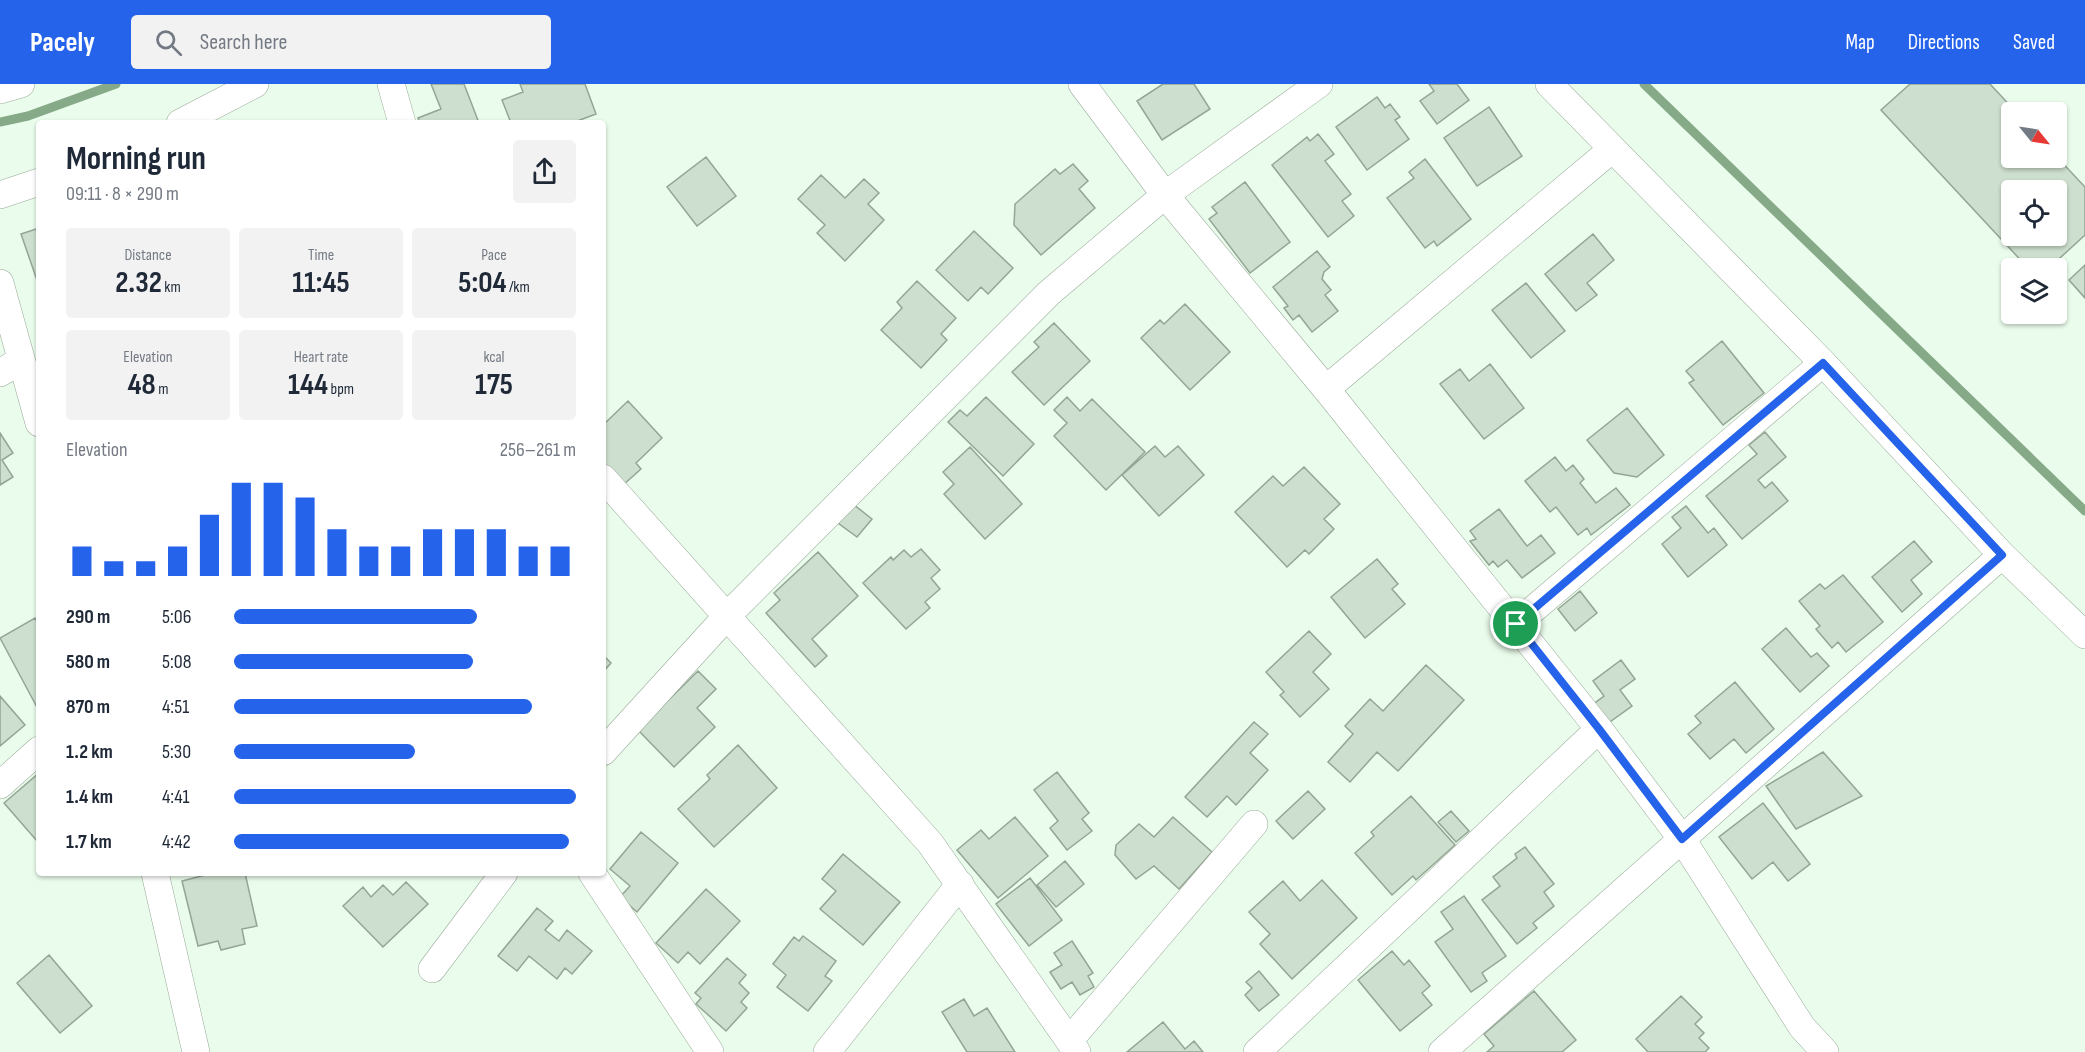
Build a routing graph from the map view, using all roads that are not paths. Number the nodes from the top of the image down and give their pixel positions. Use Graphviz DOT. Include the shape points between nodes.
graph roads {
  1 [pos="21,84"];
  2 [pos="255,84"];
  3 [pos="391,84"];
  4 [pos="1082,84"];
  5 [pos="1319,84"];
  6 [pos="1549,84"];
  7 [pos="0,90"];
  8 [pos="214,115"];
  9 [pos="193,120"];
  10 [pos="401,120"];
  11 [pos="1611,150"];
  12 [pos="36,183"];
  13 [pos="0,195"];
  14 [pos="1165,195"];
  15 [pos="0,284"];
  16 [pos="1823,363"];
  17 [pos="11,366"];
  18 [pos="1326,388"];
  19 [pos="36,417"];
  20 [pos="606,481"];
  21 [pos="2002,555"];
  22 [pos="727,616"];
  23 [pos="1516,624"];
  24 [pos="2085,635"];
  25 [pos="1599,729"];
  26 [pos="606,749"];
  27 [pos="36,753"];
  28 [pos="0,785"];
  29 [pos="1254,824"];
  30 [pos="1682,839"];
  31 [pos="156,876"];
  32 [pos="502,876"];
  33 [pos="594,876"];
  34 [pos="960,884"];
  35 [pos="432,969"];
  36 [pos="1073,1047"];
  37 [pos="196,1052"];
  38 [pos="710,1052"];
  39 [pos="826,1052"];
  40 [pos="1257,1052"];
  41 [pos="1442,1052"];
  42 [pos="1825,1052"];
  1 -- 7 [label="street"];
  2 -- 8 [label="street"];
  3 -- 10 [label="street"];
  4 -- 14 [label="street"];
  5 -- 14 [label="street"];
  6 -- 11 [label="street"];
  8 -- 9 [label="street"];
  11 -- 16 [label="street"];
  11 -- 18 [label="street"];
  12 -- 13 [label="street"];
  14 -- 18 [label="street"];
  14 -- 22 [label="street" via="1049,293"];
  15 -- 17 [label="street"];
  16 -- 21 [label="street"];
  16 -- 23 [label="street"];
  17 -- 19 [label="street"];
  18 -- 23 [label="street"];
  20 -- 22 [label="street"];
  21 -- 24 [label="street"];
  21 -- 30 [label="street"];
  22 -- 26 [label="street"];
  22 -- 34 [label="street" via="930,843"];
  23 -- 25 [label="street"];
  25 -- 30 [label="street"];
  25 -- 40 [label="street"];
  27 -- 28 [label="street"];
  29 -- 36 [label="street"];
  30 -- 41 [label="street"];
  30 -- 42 [label="street" via="1802,1027"];
  31 -- 37 [label="street"];
  32 -- 35 [label="street"];
  33 -- 38 [label="street"];
  34 -- 36 [label="street"];
  34 -- 39 [label="street"];
}
